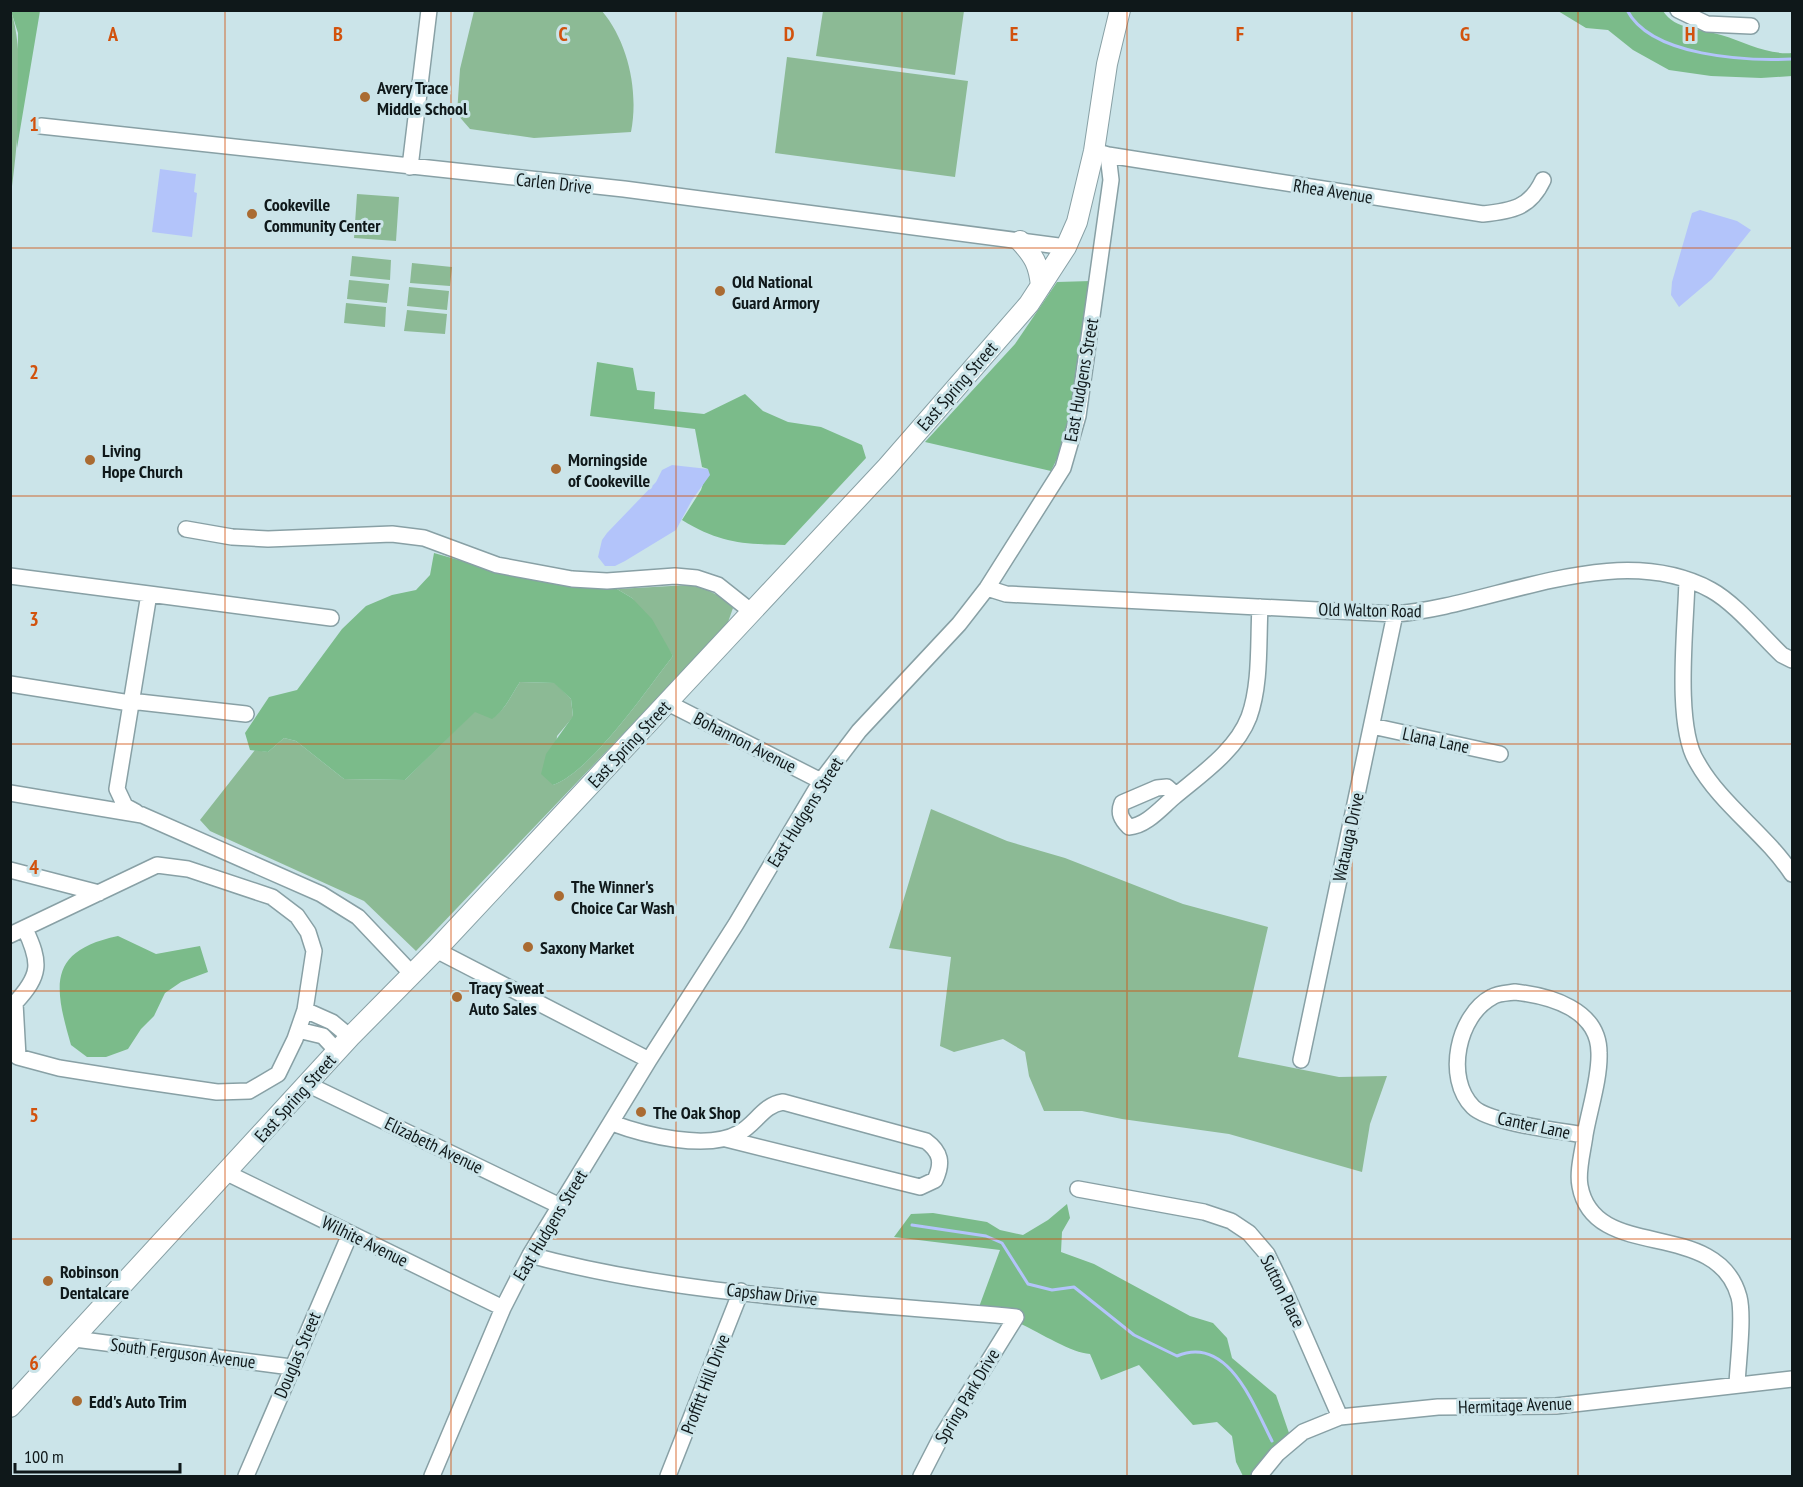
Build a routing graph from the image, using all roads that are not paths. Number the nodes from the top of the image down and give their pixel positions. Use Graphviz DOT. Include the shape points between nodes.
graph roads {
  1 [pos="429,10"];
  2 [pos="1120,10"];
  3 [pos="1678,10"];
  4 [pos="1751,26"];
  5 [pos="41,126"];
  6 [pos="1101,153"];
  7 [pos="410,167"];
  8 [pos="1543,180"];
  9 [pos="1020,241"];
  10 [pos="1066,247"];
  11 [pos="1041,286"];
  12 [pos="186,529"];
  13 [pos="10,576"];
  14 [pos="1687,580"];
  15 [pos="987,588"];
  16 [pos="149,594"];
  17 [pos="1260,607"];
  18 [pos="752,612"];
  19 [pos="1395,614"];
  20 [pos="331,618"];
  21 [pos="1792,660"];
  22 [pos="10,684"];
  23 [pos="130,703"];
  24 [pos="668,703"];
  25 [pos="246,714"];
  26 [pos="1372,726"];
  27 [pos="1500,754"];
  28 [pos="821,781"];
  29 [pos="10,793"];
  30 [pos="1176,795"];
  31 [pos="142,815"];
  32 [pos="10,870"];
  33 [pos="1792,874"];
  34 [pos="99,893"];
  35 [pos="25,928"];
  36 [pos="10,935"];
  37 [pos="436,950"];
  38 [pos="412,974"];
  39 [pos="305,1010"];
  40 [pos="298,1030"];
  41 [pos="344,1044"];
  42 [pos="14,1055"];
  43 [pos="649,1060"];
  44 [pos="1301,1060"];
  45 [pos="308,1084"];
  46 [pos="612,1123"];
  47 [pos="1585,1135"];
  48 [pos="726,1139"];
  49 [pos="227,1173"];
  50 [pos="1078,1189"];
  51 [pos="560,1206"];
  52 [pos="350,1234"];
  53 [pos="530,1255"];
  54 [pos="741,1292"];
  55 [pos="503,1308"];
  56 [pos="1016,1317"];
  57 [pos="75,1339"];
  58 [pos="291,1367"];
  59 [pos="1792,1379"];
  60 [pos="1737,1384"];
  61 [pos="10,1407"];
  62 [pos="1340,1417"];
  63 [pos="246,1476"];
  64 [pos="432,1476"];
  65 [pos="668,1476"];
  66 [pos="921,1476"];
  67 [pos="1259,1476"];
  1 -- 7 [label="street"];
  2 -- 6 [label="main road, East Spring Street" via="1108,60"];
  3 -- 4 [label="street" via="1707,24"];
  5 -- 7 [label="street, Carlen Drive"];
  6 -- 8 [label="street, Rhea Avenue" via="1483,214 1521,207 1536,196"];
  6 -- 10 [label="main road, East Spring Street"];
  6 -- 15 [label="street, East Hudgens Street" via="1112,180 1078,416 1063,468"];
  7 -- 9 [label="street, Carlen Drive" via="702,199"];
  9 -- 10 [label="street, Carlen Drive"];
  9 -- 11 [label="main road" via="1035,257"];
  10 -- 11 [label="main road, East Spring Street"];
  11 -- 18 [label="main road, East Spring Street" via="893,460"];
  12 -- 18 [label="street" via="268,539 392,534 424,538 497,565 572,579 697,578 718,585"];
  13 -- 16 [label="street"];
  14 -- 19 [label="street, Old Walton Road" via="1665,573 1603,573 1555,579 1429,611"];
  14 -- 21 [label="street, Old Walton Road" via="1713,591"];
  14 -- 33 [label="street" via="1685,699 1690,748 1697,764"];
  15 -- 17 [label="street, Old Walton Road" via="1006,594"];
  15 -- 28 [label="street, East Hudgens Street" via="924,664 860,731"];
  16 -- 20 [label="street"];
  16 -- 23 [label="street"];
  17 -- 19 [label="street, Old Walton Road"];
  17 -- 30 [label="street" via="1249,717 1233,743"];
  18 -- 24 [label="main road, East Spring Street"];
  19 -- 26 [label="street, Watauga Drive"];
  22 -- 23 [label="street"];
  23 -- 25 [label="street"];
  23 -- 31 [label="street" via="117,789 125,806"];
  24 -- 28 [label="street, Bohannon Avenue"];
  24 -- 37 [label="main road, East Spring Street"];
  26 -- 27 [label="street, Llana Lane"];
  26 -- 44 [label="street, Watauga Drive"];
  28 -- 43 [label="street, East Hudgens Street"];
  29 -- 31 [label="street"];
  31 -- 38 [label="street" via="350,910"];
  32 -- 34 [label="street"];
  34 -- 35 [label="street"];
  34 -- 39 [label="street" via="157,865 188,869 272,897 297,916 314,944"];
  35 -- 36 [label="street"];
  35 -- 42 [label="street" via="37,959 36,973 15,1004"];
  37 -- 38 [label="main road, East Spring Street"];
  37 -- 43 [label="street"];
  38 -- 41 [label="main road, East Spring Street"];
  39 -- 40 [label="street"];
  39 -- 41 [label="street" via="332,1022"];
  40 -- 41 [label="street"];
  40 -- 42 [label="street" via="278,1074 249,1091 217,1092 128,1079 59,1068"];
  41 -- 45 [label="main road, East Spring Street"];
  43 -- 46 [label="street, East Hudgens Street"];
  45 -- 49 [label="main road, East Spring Street"];
  45 -- 51 [label="street, Elizabeth Avenue"];
  46 -- 48 [label="street" via="659,1136"];
  46 -- 51 [label="street, East Hudgens Street"];
  47 -- 47 [label="street, Canter Lane" via="1599,1053 1596,1035 1586,1019 1541,995 1515,992 1493,996 1474,1012 1458,1052 1463,1092 1473,1108 1509,1122"];
  47 -- 60 [label="street, Canter Lane" via="1580,1184 1585,1203 1598,1218 1616,1230 1706,1254 1731,1280 1739,1298"];
  48 -- 48 [label="street" via="751,1125 766,1108 783,1102 926,1141 937,1148 940,1170 936,1180 920,1187"];
  49 -- 52 [label="street, Wilhite Avenue"];
  49 -- 57 [label="main road, East Spring Street"];
  50 -- 62 [label="street, Sutton Place" via="1204,1212 1231,1221 1249,1233 1268,1254 1286,1290"];
  51 -- 53 [label="street, East Hudgens Street"];
  52 -- 55 [label="street, Wilhite Avenue"];
  52 -- 58 [label="street, Douglas Street"];
  53 -- 54 [label="street, Capshaw Drive" via="579,1268"];
  53 -- 55 [label="street, East Hudgens Street"];
  54 -- 56 [label="street, Capshaw Drive"];
  54 -- 65 [label="street, Proffitt Hill Drive"];
  55 -- 64 [label="street, East Hudgens Street"];
  56 -- 66 [label="street, Spring Park Drive"];
  57 -- 58 [label="street, South Ferguson Avenue"];
  57 -- 61 [label="main road, East Spring Street"];
  58 -- 63 [label="street, Douglas Street"];
  59 -- 60 [label="street, Hermitage Avenue"];
  60 -- 62 [label="street, Hermitage Avenue" via="1556,1406 1438,1407"];
  62 -- 67 [label="street, Hermitage Avenue" via="1303,1432 1276,1454"];
}
